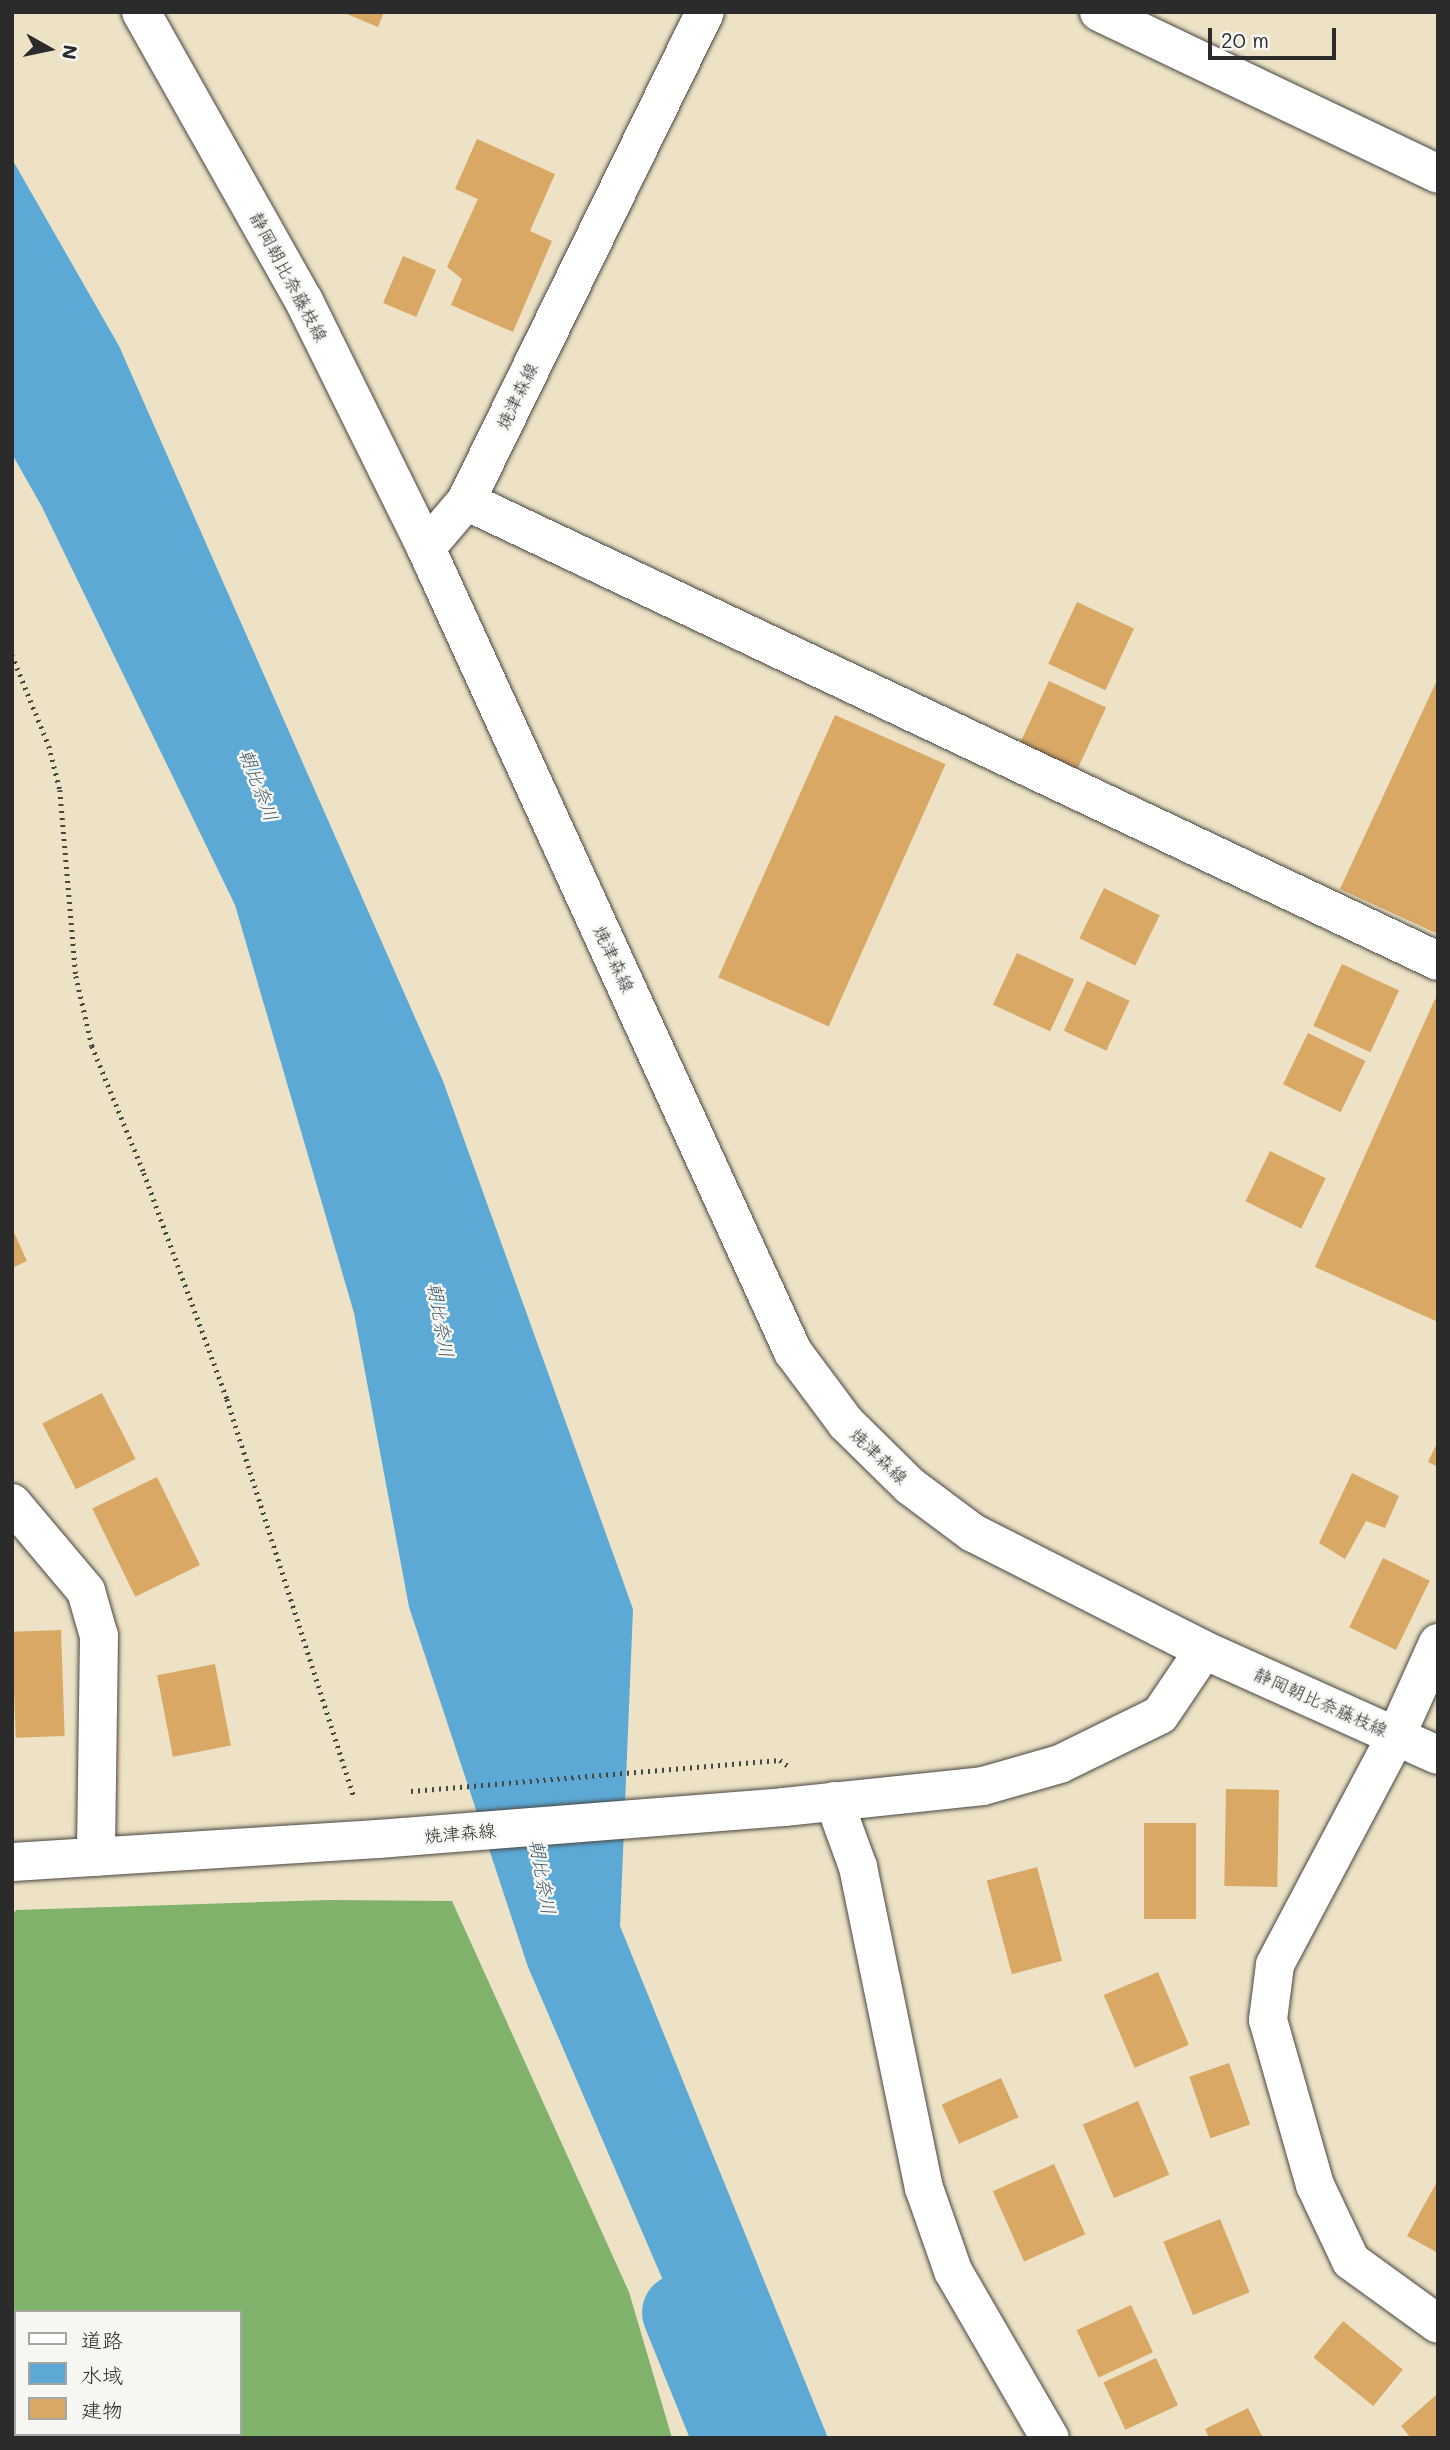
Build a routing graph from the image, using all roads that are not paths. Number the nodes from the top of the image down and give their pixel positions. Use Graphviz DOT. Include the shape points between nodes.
graph roads {
  1 [pos="141,12"];
  2 [pos="705,12"];
  3 [pos="1099,12"];
  4 [pos="1438,174"];
  5 [pos="466,501"];
  6 [pos="426,548"];
  7 [pos="1438,961"];
  8 [pos="12,1503"];
  9 [pos="1438,1643"];
  10 [pos="1204,1650"];
  11 [pos="1396,1736"];
  12 [pos="1438,1755"];
  13 [pos="834,1801"];
  14 [pos="96,1857"];
  15 [pos="12,1862"];
  16 [pos="1438,2324"];
  17 [pos="1050,2438"];
  1 -- 6 [label="main road, 静岡朝比奈藤枝線" via="304,301"];
  2 -- 5 [label="main road, 焼津森線"];
  3 -- 4 [label="main road"];
  5 -- 6 [label="main road, 焼津森線"];
  5 -- 7 [label="main road"];
  6 -- 10 [label="main road, 焼津森線" via="793,1352 846,1423 910,1486 973,1533"];
  8 -- 14 [label="main road" via="86,1591 99,1636"];
  9 -- 11 [label="main road"];
  10 -- 11 [label="main road, 静岡朝比奈藤枝線"];
  10 -- 13 [label="main road, 焼津森線" via="1160,1715 1060,1764 983,1786"];
  11 -- 12 [label="main road, 静岡朝比奈藤枝線"];
  11 -- 16 [label="main road" via="1275,1965 1268,2020 1315,2185 1351,2260"];
  13 -- 14 [label="main road, 焼津森線"];
  13 -- 17 [label="main road" via="858,1867 923,2188 953,2271"];
  14 -- 15 [label="main road, 焼津森線"];
}
